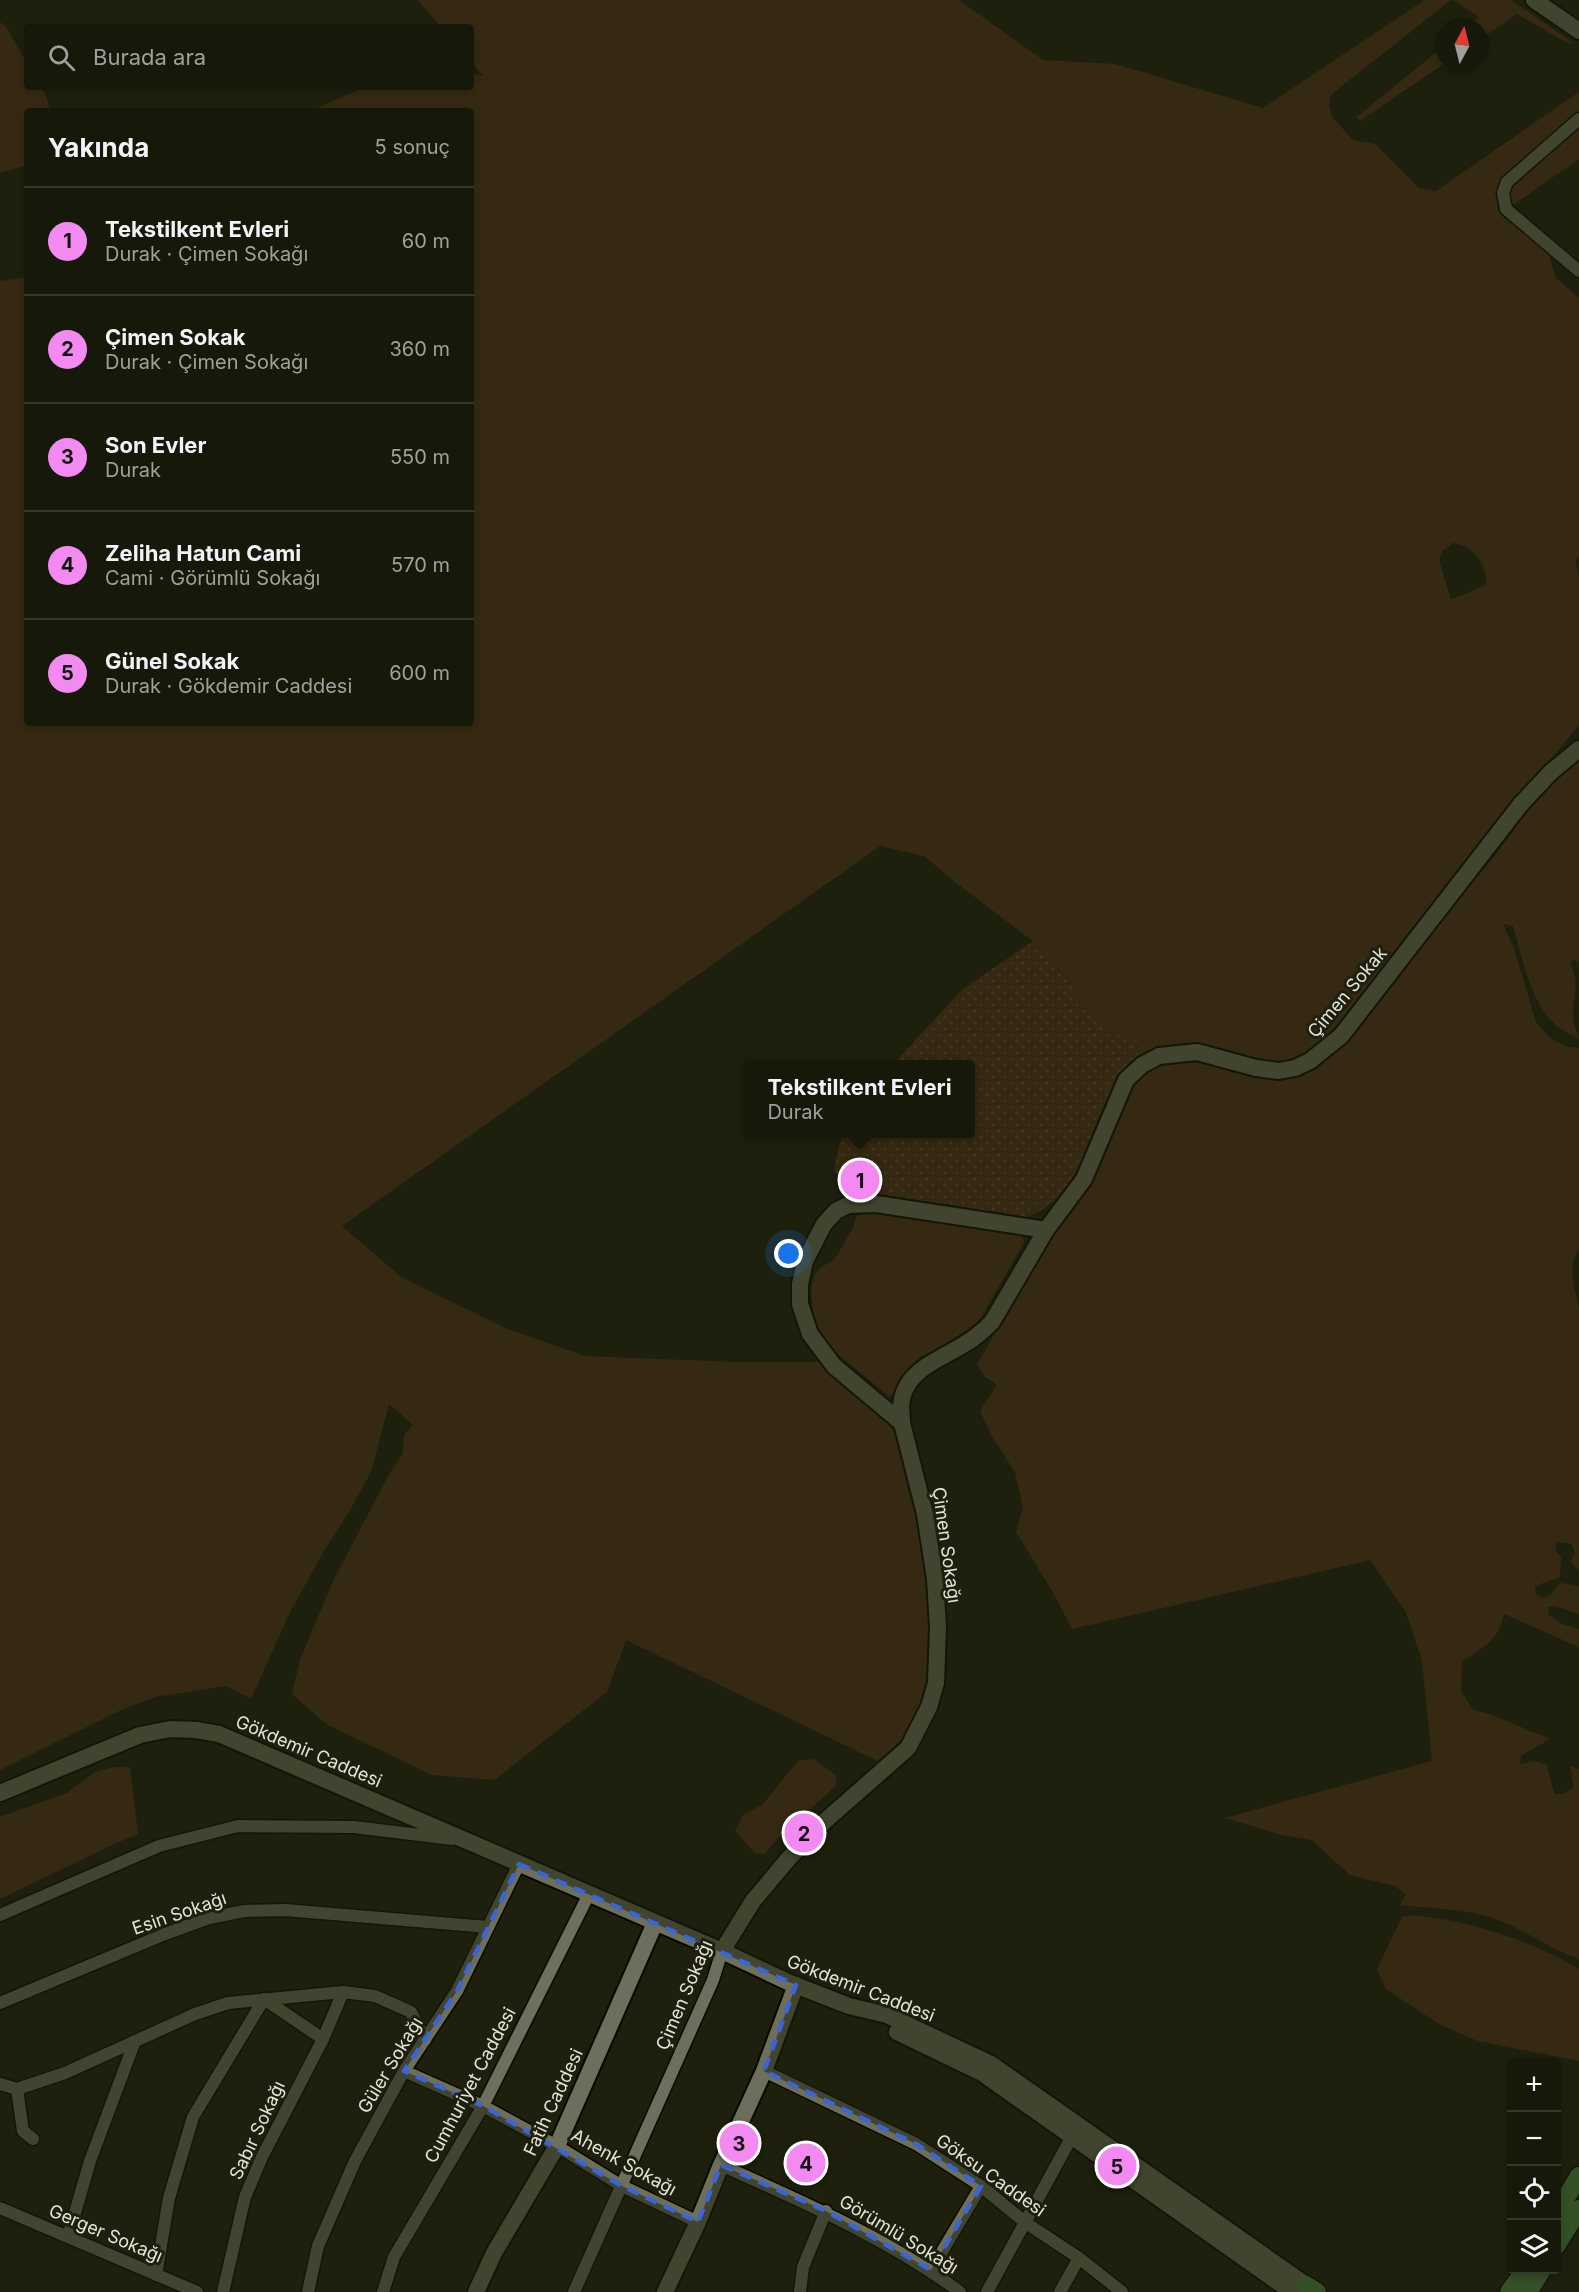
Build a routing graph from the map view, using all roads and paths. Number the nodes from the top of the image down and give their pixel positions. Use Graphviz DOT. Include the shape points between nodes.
graph roads {
  1 [pos="1534,0"];
  2 [pos="1579,31"];
  3 [pos="1579,119"];
  4 [pos="1579,271"];
  5 [pos="1579,749"];
  6 [pos="1046,1230"];
  7 [pos="903,1423"];
  8 [pos="0,1793"];
  9 [pos="462,1840"];
  10 [pos="519,1864"];
  11 [pos="589,1894"];
  12 [pos="0,1915"];
  13 [pos="655,1923"];
  14 [pos="488,1927"];
  15 [pos="722,1951"];
  16 [pos="796,1985"];
  17 [pos="343,1992"];
  18 [pos="264,2000"];
  19 [pos="0,2003"];
  20 [pos="323,2038"];
  21 [pos="425,2040"];
  22 [pos="135,2041"];
  23 [pos="404,2071"];
  24 [pos="764,2071"];
  25 [pos="0,2084"];
  26 [pos="17,2089"];
  27 [pos="483,2106"];
  28 [pos="1075,2132"];
  29 [pos="33,2139"];
  30 [pos="557,2146"];
  31 [pos="721,2165"];
  32 [pos="1579,2176"];
  33 [pos="622,2186"];
  34 [pos="981,2186"];
  35 [pos="1561,2207"];
  36 [pos="0,2208"];
  37 [pos="1579,2209"];
  38 [pos="826,2211"];
  39 [pos="698,2222"];
  40 [pos="1026,2223"];
  41 [pos="68,2237"];
  42 [pos="1561,2239"];
  43 [pos="1079,2258"];
  44 [pos="931,2270"];
  45 [pos="1522,2274"];
  46 [pos="1539,2274"];
  47 [pos="156,2275"];
  48 [pos="1304,2290"];
  49 [pos="197,2292"];
  50 [pos="223,2292"];
  51 [pos="308,2292"];
  52 [pos="383,2292"];
  53 [pos="476,2292"];
  54 [pos="574,2292"];
  55 [pos="665,2292"];
  56 [pos="800,2292"];
  57 [pos="960,2292"];
  58 [pos="987,2292"];
  59 [pos="1060,2292"];
  60 [pos="1122,2292"];
  61 [pos="1509,2292"];
  62 [pos="1528,2292"];
  1 -- 2 [label="main road"];
  3 -- 4 [label="street" via="1507,182 1503,193 1506,209"];
  5 -- 6 [label="main road, Çimen Sokak" via="1551,771 1521,804 1341,1035 1316,1057 1280,1071 1197,1052 1159,1056 1142,1065 1126,1080 1084,1179"];
  6 -- 7 [label="main road, Çimen Sokak" via="992,1322 963,1346 928,1365 908,1386 902,1400"];
  6 -- 7 [label="main road" via="876,1204 848,1204 825,1224 805,1261 800,1284 800,1304 810,1334 834,1366"];
  7 -- 15 [label="main road, Çimen Sokağı" via="925,1514 935,1579 936,1683 929,1707 908,1748 789,1858 753,1901"];
  8 -- 9 [label="main road, Gökdemir Caddesi" via="140,1735 170,1729 196,1730 247,1745"];
  9 -- 10 [label="main road, Gökdemir Caddesi"];
  9 -- 12 [label="street, Gökdemir Caddesi" via="354,1827 238,1826 159,1846"];
  10 -- 11 [label="main road, Gökdemir Caddesi"];
  10 -- 14 [label="street, Güler Sokağı"];
  11 -- 13 [label="main road, Gökdemir Caddesi"];
  11 -- 27 [label="street, Cumhuriyet Caddesi"];
  13 -- 15 [label="main road, Gökdemir Caddesi"];
  13 -- 30 [label="main road, Fatih Caddesi"];
  14 -- 19 [label="street, Esin Sokağı" via="285,1910 244,1911 209,1918 165,1934"];
  14 -- 21 [label="street, Güler Sokağı" via="457,1991"];
  15 -- 16 [label="main road, Gökdemir Caddesi"];
  15 -- 33 [label="street, Çimen Sokağı" via="713,1980"];
  16 -- 24 [label="main road"];
  16 -- 28 [label="main road, Gökdemir Caddesi" via="849,2006 887,2015 991,2064"];
  17 -- 18 [label="street"];
  17 -- 20 [label="street, Sabır Sokağı"];
  17 -- 21 [label="street" via="375,1996 411,2012"];
  18 -- 20 [label="street"];
  18 -- 22 [label="street" via="228,2003"];
  18 -- 47 [label="street" via="193,2116 169,2198"];
  20 -- 50 [label="street, Sabır Sokağı" via="245,2197"];
  21 -- 23 [label="street, Güler Sokağı"];
  22 -- 26 [label="street" via="65,2073"];
  22 -- 41 [label="street" via="90,2161"];
  23 -- 27 [label="street, Ahenk Sokağı"];
  23 -- 51 [label="street, Güler Sokağı" via="341,2192 318,2246"];
  24 -- 31 [label="main road"];
  24 -- 34 [label="street, Göksu Caddesi" via="916,2144"];
  25 -- 26 [label="street"];
  26 -- 29 [label="street" via="23,2131"];
  27 -- 30 [label="street, Ahenk Sokağı"];
  27 -- 52 [label="street, Cumhuriyet Caddesi" via="394,2257"];
  28 -- 40 [label="street"];
  28 -- 48 [label="main road, Gökdemir Caddesi"];
  30 -- 33 [label="street, Ahenk Sokağı"];
  30 -- 53 [label="main road, Fatih Caddesi" via="494,2253"];
  31 -- 38 [label="street, Görümlü Sokağı"];
  31 -- 39 [label="main road"];
  32 -- 35 [label="main road"];
  33 -- 39 [label="street, Ahenk Sokağı"];
  33 -- 54 [label="street, Çimen Sokağı"];
  34 -- 40 [label="street, Göksu Caddesi"];
  34 -- 44 [label="street"];
  36 -- 41 [label="street, Gerger Sokağı"];
  37 -- 42 [label="main road"];
  38 -- 44 [label="street, Görümlü Sokağı"];
  38 -- 56 [label="street" via="804,2267"];
  39 -- 55 [label="main road"];
  40 -- 43 [label="street, Göksu Caddesi"];
  40 -- 58 [label="street"];
  41 -- 47 [label="street, Gerger Sokağı"];
  43 -- 59 [label="street"];
  43 -- 60 [label="street, Göksu Caddesi"];
  44 -- 57 [label="street, Görümlü Sokağı"];
  45 -- 61 [label="main road"];
  46 -- 62 [label="main road"];
  47 -- 49 [label="street, Gerger Sokağı"];
}
